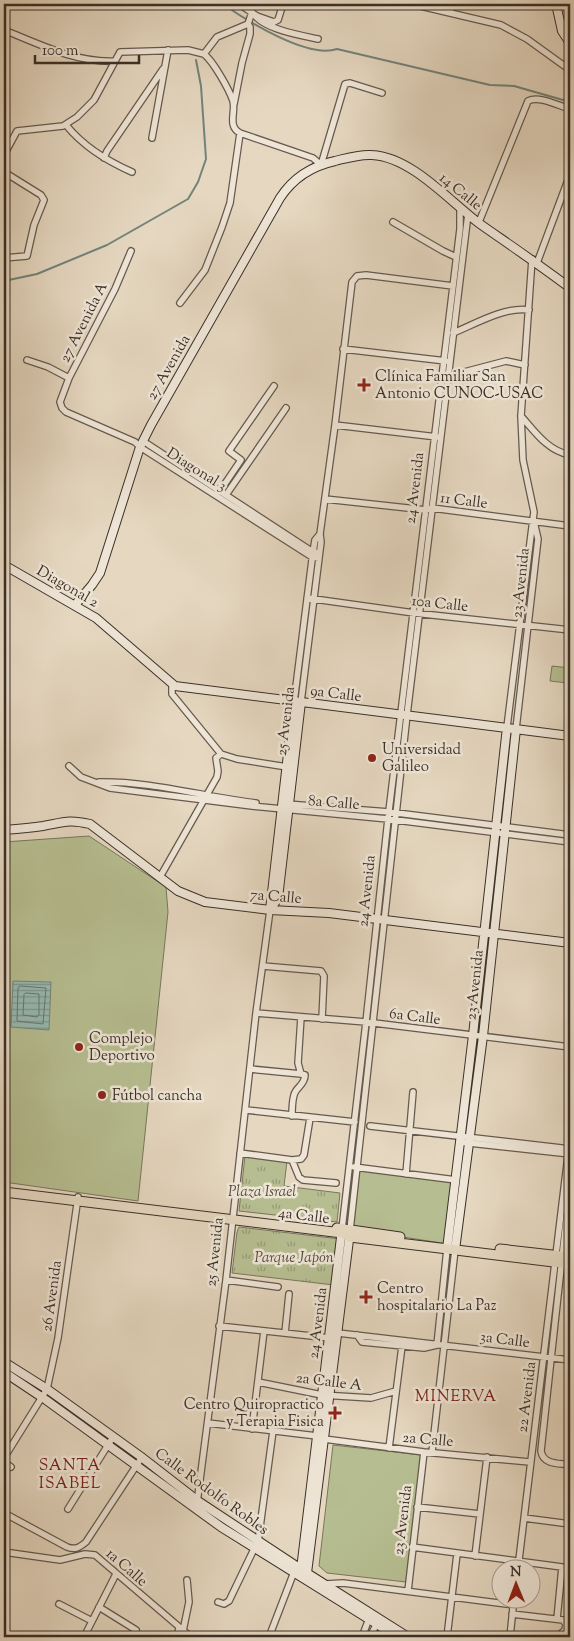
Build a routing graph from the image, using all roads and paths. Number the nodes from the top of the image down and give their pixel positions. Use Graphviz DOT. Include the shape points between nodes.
graph roads {
  1 [pos="239,4"];
  2 [pos="283,4"];
  3 [pos="412,4"];
  4 [pos="452,4"];
  5 [pos="556,4"];
  6 [pos="450,12"];
  7 [pos="250,19"];
  8 [pos="4,30"];
  9 [pos="318,40"];
  10 [pos="570,43"];
  11 [pos="168,50"];
  12 [pos="204,54"];
  13 [pos="115,61"];
  14 [pos="164,69"];
  15 [pos="570,70"];
  16 [pos="382,93"];
  17 [pos="234,104"];
  18 [pos="570,109"];
  19 [pos="66,125"];
  20 [pos="240,133"];
  21 [pos="152,138"];
  22 [pos="4,155"];
  23 [pos="104,158"];
  24 [pos="322,164"];
  25 [pos="4,172"];
  26 [pos="132,172"];
  27 [pos="568,180"];
  28 [pos="460,208"];
  29 [pos="468,214"];
  30 [pos="393,222"];
  31 [pos="479,222"];
  32 [pos="130,250"];
  33 [pos="456,257"];
  34 [pos="4,258"];
  35 [pos="534,261"];
  36 [pos="453,286"];
  37 [pos="570,288"];
  38 [pos="180,303"];
  39 [pos="529,310"];
  40 [pos="453,333"];
  41 [pos="344,350"];
  42 [pos="27,360"];
  43 [pos="446,361"];
  44 [pos="525,365"];
  45 [pos="445,377"];
  46 [pos="69,378"];
  47 [pos="274,386"];
  48 [pos="61,406"];
  49 [pos="286,408"];
  50 [pos="521,416"];
  51 [pos="335,425"];
  52 [pos="437,437"];
  53 [pos="141,444"];
  54 [pos="570,455"];
  55 [pos="220,490"];
  56 [pos="226,495"];
  57 [pos="325,499"];
  58 [pos="429,509"];
  59 [pos="534,522"];
  60 [pos="570,526"];
  61 [pos="316,555"];
  62 [pos="4,565"];
  63 [pos="307,598"];
  64 [pos="314,599"];
  65 [pos="75,604"];
  66 [pos="417,613"];
  67 [pos="520,624"];
  68 [pos="529,625"];
  69 [pos="570,630"];
  70 [pos="116,635"];
  71 [pos="172,684"];
  72 [pos="298,702"];
  73 [pos="404,715"];
  74 [pos="506,728"];
  75 [pos="516,729"];
  76 [pos="570,736"];
  77 [pos="221,754"];
  78 [pos="69,766"];
  79 [pos="287,767"];
  80 [pos="206,797"];
  81 [pos="285,807"];
  82 [pos="389,812"];
  83 [pos="397,813"];
  84 [pos="388,819"];
  85 [pos="396,820"];
  86 [pos="495,829"];
  87 [pos="4,830"];
  88 [pos="506,830"];
  89 [pos="570,836"];
  90 [pos="570,842"];
  91 [pos="160,877"];
  92 [pos="270,910"];
  93 [pos="377,919"];
  94 [pos="386,920"];
  95 [pos="484,933"];
  96 [pos="493,934"];
  97 [pos="570,943"];
  98 [pos="263,966"];
  99 [pos="256,1013"];
  100 [pos="301,1017"];
  101 [pos="322,1019"];
  102 [pos="366,1022"];
  103 [pos="374,1023"];
  104 [pos="473,1035"];
  105 [pos="483,1036"];
  106 [pos="570,1047"];
  107 [pos="250,1069"];
  108 [pos="301,1074"];
  109 [pos="413,1092"];
  110 [pos="246,1110"];
  111 [pos="292,1116"];
  112 [pos="310,1118"];
  113 [pos="355,1122"];
  114 [pos="370,1126"];
  115 [pos="409,1131"];
  116 [pos="460,1139"];
  117 [pos="469,1140"];
  118 [pos="570,1140"];
  119 [pos="570,1151"];
  120 [pos="240,1153"];
  121 [pos="292,1160"];
  122 [pos="353,1167"];
  123 [pos="406,1174"];
  124 [pos="456,1180"];
  125 [pos="336,1183"];
  126 [pos="570,1185"];
  127 [pos="4,1188"];
  128 [pos="4,1192"];
  129 [pos="78,1199"];
  130 [pos="232,1218"];
  131 [pos="346,1232"];
  132 [pos="451,1247"];
  133 [pos="563,1260"];
  134 [pos="226,1280"];
  135 [pos="278,1288"];
  136 [pos="289,1294"];
  137 [pos="219,1326"];
  138 [pos="264,1331"];
  139 [pos="284,1333"];
  140 [pos="333,1334"];
  141 [pos="357,1335"];
  142 [pos="440,1345"];
  143 [pos="402,1346"];
  144 [pos="543,1357"];
  145 [pos="552,1358"];
  146 [pos="570,1360"];
  147 [pos="4,1362"];
  148 [pos="4,1372"];
  149 [pos="258,1382"];
  150 [pos="47,1390"];
  151 [pos="396,1391"];
  152 [pos="326,1395"];
  153 [pos="42,1398"];
  154 [pos="208,1423"];
  155 [pos="252,1429"];
  156 [pos="273,1431"];
  157 [pos="113,1437"];
  158 [pos="321,1438"];
  159 [pos="108,1445"];
  160 [pos="389,1448"];
  161 [pos="424,1452"];
  162 [pos="432,1452"];
  163 [pos="142,1457"];
  164 [pos="487,1457"];
  165 [pos="4,1460"];
  166 [pos="530,1462"];
  167 [pos="136,1465"];
  168 [pos="570,1465"];
  169 [pos="11,1467"];
  170 [pos="197,1505"];
  171 [pos="417,1507"];
  172 [pos="68,1509"];
  173 [pos="4,1513"];
  174 [pos="480,1514"];
  175 [pos="524,1518"];
  176 [pos="570,1524"];
  177 [pos="256,1545"];
  178 [pos="412,1547"];
  179 [pos="4,1552"];
  180 [pos="457,1554"];
  181 [pos="475,1556"];
  182 [pos="520,1558"];
  183 [pos="492,1559"];
  184 [pos="542,1566"];
  185 [pos="301,1573"];
  186 [pos="116,1574"];
  187 [pos="187,1580"];
  188 [pos="325,1584"];
  189 [pos="408,1591"];
  190 [pos="452,1597"];
  191 [pos="492,1600"];
  192 [pos="218,1602"];
  193 [pos="59,1604"];
  194 [pos="98,1608"];
  195 [pos="513,1608"];
  196 [pos="512,1614"];
  197 [pos="374,1620"];
  198 [pos="557,1620"];
  199 [pos="92,1621"];
  200 [pos="136,1630"];
  201 [pos="181,1630"];
  202 [pos="4,1633"];
  203 [pos="86,1636"];
  204 [pos="12,1637"];
  205 [pos="176,1637"];
  206 [pos="191,1637"];
  207 [pos="269,1637"];
  208 [pos="362,1637"];
  209 [pos="370,1637"];
  210 [pos="399,1637"];
  211 [pos="408,1637"];
  212 [pos="447,1637"];
  213 [pos="510,1637"];
  214 [pos="557,1637"];
  1 -- 7 [label="street"];
  2 -- 7 [label="street" via="276,22"];
  3 -- 6 [label="street"];
  4 -- 6 [label="street"];
  5 -- 10 [label="street" via="562,30"];
  6 -- 15 [label="street" via="509,28"];
  7 -- 9 [label="street"];
  7 -- 12 [label="street" via="217,37"];
  7 -- 17 [label="street" via="250,34"];
  8 -- 13 [label="street" via="78,57"];
  11 -- 12 [label="street"];
  11 -- 13 [label="street" via="123,51"];
  11 -- 14 [label="street"];
  12 -- 17 [label="street"];
  13 -- 19 [label="street" via="91,104"];
  14 -- 21 [label="street"];
  14 -- 23 [label="street"];
  16 -- 24 [label="street" via="350,82 345,84"];
  17 -- 20 [label="street" via="234,127"];
  18 -- 31 [label="street" via="538,99 528,101"];
  19 -- 22 [label="street" via="17,131"];
  19 -- 23 [label="street"];
  20 -- 24 [label="street"];
  20 -- 38 [label="street" via="230,202 222,227 205,270"];
  23 -- 26 [label="street"];
  24 -- 28 [label="street, 14 Calle" via="357,156 385,157 419,174"];
  24 -- 53 [label="street, 27 Avenida" via="292,182 280,198"];
  25 -- 34 [label="street" via="44,200 27,256"];
  27 -- 35 [label="street, 23 Avenida"];
  28 -- 29 [label="street, 14 Calle"];
  28 -- 33 [label="street, 24 Avenida"];
  29 -- 31 [label="street, 14 Calle"];
  29 -- 40 [label="street, 24 Avenida"];
  30 -- 33 [label="street"];
  31 -- 35 [label="street, 14 Calle"];
  32 -- 46 [label="street, 27 Avenida A" via="115,289"];
  33 -- 36 [label="street, 24 Avenida"];
  35 -- 37 [label="street, 14 Calle"];
  35 -- 39 [label="street, 23 Avenida"];
  36 -- 41 [label="street, 25 Avenida" via="357,276 352,285"];
  36 -- 43 [label="street, 24 Avenida"];
  39 -- 40 [label="street" via="508,311"];
  39 -- 44 [label="street, 23 Avenida"];
  40 -- 43 [label="street, 24 Avenida"];
  41 -- 43 [label="street"];
  41 -- 51 [label="street, 25 Avenida"];
  42 -- 46 [label="street"];
  43 -- 45 [label="street, 24 Avenida"];
  44 -- 45 [label="street" via="506,361"];
  44 -- 50 [label="street, 23 Avenida"];
  45 -- 52 [label="street, 24 Avenida"];
  46 -- 48 [label="street, 27 Avenida A"];
  47 -- 55 [label="street" via="229,451 241,460"];
  48 -- 53 [label="street, Diagonal 3" via="66,412"];
  49 -- 56 [label="street"];
  50 -- 54 [label="street" via="552,448"];
  50 -- 59 [label="street, 23 Avenida" via="523,460"];
  51 -- 52 [label="street"];
  51 -- 57 [label="street, 25 Avenida"];
  52 -- 58 [label="street, 24 Avenida"];
  53 -- 55 [label="street, Diagonal 3"];
  53 -- 61 [label="street, Diagonal 3"];
  53 -- 65 [label="street, 27 Avenida" via="100,573"];
  55 -- 56 [label="street, Diagonal 3"];
  56 -- 61 [label="street, Diagonal 3"];
  57 -- 58 [label="street, 11 Calle"];
  57 -- 61 [label="street, 25 Avenida" via="321,542"];
  58 -- 59 [label="street, 11 Calle"];
  58 -- 66 [label="street, 24 Avenida"];
  59 -- 60 [label="street, 11 Calle"];
  59 -- 67 [label="street, 23 Avenida"];
  59 -- 68 [label="street, 23 Avenida" via="538,539"];
  61 -- 63 [label="street, 25 Avenida"];
  61 -- 64 [label="street, 25 Avenida"];
  62 -- 65 [label="street, Diagonal 2"];
  63 -- 64 [label="street, 10a Calle"];
  63 -- 72 [label="street, 25 Avenida"];
  64 -- 66 [label="street, 10a Calle"];
  64 -- 72 [label="street, 25 Avenida"];
  65 -- 70 [label="street, Diagonal 2"];
  66 -- 67 [label="street, 10a Calle"];
  66 -- 73 [label="street, 24 Avenida"];
  67 -- 68 [label="street, 10a Calle"];
  67 -- 74 [label="street, 23 Avenida"];
  68 -- 69 [label="street, 10a Calle"];
  68 -- 75 [label="street, 23 Avenida"];
  70 -- 71 [label="street, 9a Calle"];
  71 -- 72 [label="street, 9a Calle" via="186,689"];
  71 -- 77 [label="street" via="172,694"];
  72 -- 73 [label="street, 9a Calle"];
  72 -- 79 [label="street, 25 Avenida"];
  72 -- 81 [label="street, 25 Avenida"];
  73 -- 74 [label="street, 9a Calle"];
  73 -- 82 [label="street, 24 Avenida"];
  73 -- 83 [label="street, 24 Avenida"];
  74 -- 75 [label="street, 9a Calle"];
  74 -- 86 [label="street, 23 Avenida"];
  75 -- 76 [label="street, 9a Calle"];
  75 -- 88 [label="street, 23 Avenida"];
  77 -- 79 [label="street"];
  77 -- 80 [label="street" via="216,758 218,774"];
  78 -- 80 [label="street, 8a Calle" via="81,777 97,782"];
  79 -- 81 [label="street, 25 Avenida"];
  80 -- 81 [label="street, 8a Calle"];
  80 -- 91 [label="street"];
  81 -- 82 [label="street, 8a Calle"];
  81 -- 84 [label="street, 8a Calle"];
  81 -- 92 [label="street, 25 Avenida" via="278,898"];
  82 -- 83 [label="street, 8a Calle"];
  82 -- 84 [label="street, 24 Avenida"];
  83 -- 85 [label="street, 24 Avenida"];
  83 -- 86 [label="street, 8a Calle"];
  84 -- 85 [label="street, 8a Calle"];
  84 -- 93 [label="street, 24 Avenida"];
  85 -- 86 [label="street, 8a Calle"];
  85 -- 94 [label="street, 24 Avenida"];
  86 -- 88 [label="street, 8a Calle"];
  86 -- 95 [label="street, 23 Avenida"];
  87 -- 91 [label="street, 7a Calle" via="65,821 90,824"];
  88 -- 89 [label="street, 8a Calle"];
  88 -- 90 [label="street, 8a Calle"];
  88 -- 96 [label="street, 23 Avenida"];
  91 -- 92 [label="street, 7a Calle" via="178,890 205,902"];
  92 -- 93 [label="street, 7a Calle"];
  92 -- 98 [label="street, 25 Avenida"];
  93 -- 94 [label="street, 7a Calle"];
  93 -- 102 [label="street, 24 Avenida"];
  94 -- 95 [label="street, 7a Calle"];
  94 -- 103 [label="street, 24 Avenida"];
  95 -- 96 [label="street, 7a Calle"];
  95 -- 104 [label="street, 23 Avenida"];
  96 -- 97 [label="street, 7a Calle"];
  96 -- 105 [label="street, 23 Avenida"];
  98 -- 99 [label="street, 25 Avenida"];
  98 -- 101 [label="street" via="321,971 324,976"];
  99 -- 100 [label="street, 6a Calle"];
  99 -- 107 [label="street, 25 Avenida"];
  100 -- 101 [label="street, 6a Calle"];
  100 -- 108 [label="street" via="298,1063"];
  101 -- 102 [label="street, 6a Calle"];
  102 -- 103 [label="street, 6a Calle"];
  102 -- 113 [label="street, 24 Avenida"];
  103 -- 104 [label="street, 6a Calle"];
  103 -- 122 [label="street, 24 Avenida"];
  104 -- 105 [label="street, 6a Calle"];
  104 -- 116 [label="street, 23 Avenida"];
  105 -- 106 [label="street, 6a Calle"];
  105 -- 117 [label="street, 23 Avenida"];
  107 -- 108 [label="street"];
  107 -- 110 [label="street, 25 Avenida"];
  108 -- 111 [label="street" via="305,1074 305,1080 294,1093"];
  109 -- 115 [label="street"];
  110 -- 111 [label="street"];
  110 -- 120 [label="street, 25 Avenida"];
  111 -- 112 [label="street"];
  112 -- 113 [label="street"];
  112 -- 121 [label="street" via="304,1154"];
  113 -- 122 [label="street, 24 Avenida"];
  114 -- 115 [label="street"];
  115 -- 116 [label="street"];
  115 -- 123 [label="street"];
  116 -- 117 [label="street"];
  116 -- 124 [label="street, 23 Avenida"];
  117 -- 119 [label="street"];
  117 -- 132 [label="street, 23 Avenida"];
  118 -- 119 [label="street, 22 Avenida"];
  119 -- 133 [label="street, 22 Avenida"];
  120 -- 121 [label="street"];
  120 -- 130 [label="street, 25 Avenida"];
  121 -- 125 [label="street" via="303,1180"];
  122 -- 123 [label="street"];
  122 -- 131 [label="street, 24 Avenida"];
  123 -- 124 [label="street"];
  124 -- 132 [label="street, 23 Avenida"];
  126 -- 133 [label="street, 22 Avenida"];
  127 -- 129 [label="main road, 4a Calle"];
  128 -- 129 [label="main road, 4a Calle"];
  129 -- 130 [label="main road, 4a Calle"];
  129 -- 150 [label="street, 26 Avenida"];
  130 -- 131 [label="main road, 4a Calle"];
  130 -- 134 [label="street, 25 Avenida"];
  131 -- 132 [label="main road, 4a Calle"];
  131 -- 140 [label="street, 24 Avenida"];
  132 -- 133 [label="main road, 4a Calle"];
  132 -- 142 [label="street, 23 Avenida"];
  133 -- 144 [label="street, 22 Avenida"];
  133 -- 145 [label="street, 22 Avenida"];
  134 -- 135 [label="street"];
  134 -- 137 [label="street, 25 Avenida"];
  136 -- 139 [label="street"];
  137 -- 138 [label="street, 3a Calle"];
  137 -- 154 [label="street, 25 Avenida"];
  138 -- 139 [label="street, 3a Calle"];
  138 -- 149 [label="street"];
  139 -- 140 [label="street, 3a Calle"];
  140 -- 141 [label="street, 3a Calle"];
  140 -- 152 [label="street, 24 Avenida"];
  141 -- 142 [label="street, 3a Calle"];
  141 -- 143 [label="street, 3a Calle" via="362,1342"];
  142 -- 143 [label="street, 3a Calle" via="424,1348"];
  142 -- 144 [label="street, 3a Calle"];
  142 -- 162 [label="street, 23 Avenida"];
  143 -- 151 [label="street"];
  144 -- 145 [label="street, 3a Calle"];
  144 -- 166 [label="street, 22 Avenida"];
  145 -- 146 [label="street, 3a Calle"];
  145 -- 168 [label="street, 22 Avenida" via="541,1452 546,1462"];
  147 -- 150 [label="street, Calle Rodolfo Robles"];
  148 -- 153 [label="street, Calle Rodolfo Robles"];
  149 -- 152 [label="street, 2a Calle A"];
  149 -- 155 [label="street"];
  150 -- 153 [label="street, 26 Avenida"];
  150 -- 157 [label="street, Calle Rodolfo Robles"];
  151 -- 152 [label="street, 2a Calle A" via="371,1398"];
  151 -- 160 [label="street"];
  152 -- 158 [label="street, 24 Avenida"];
  153 -- 159 [label="street, Calle Rodolfo Robles"];
  153 -- 165 [label="street, 26 Avenida"];
  154 -- 155 [label="street, 2a Calle"];
  154 -- 170 [label="street, 25 Avenida"];
  155 -- 156 [label="street, 2a Calle"];
  156 -- 158 [label="street, 2a Calle"];
  156 -- 177 [label="street"];
  157 -- 159 [label="street"];
  157 -- 163 [label="street, Calle Rodolfo Robles"];
  158 -- 160 [label="street, 2a Calle"];
  158 -- 185 [label="street, 24 Avenida"];
  159 -- 167 [label="street, Calle Rodolfo Robles"];
  159 -- 172 [label="street"];
  160 -- 161 [label="street, 2a Calle"];
  161 -- 162 [label="street, 2a Calle"];
  161 -- 171 [label="street, 23 Avenida"];
  162 -- 164 [label="street, 2a Calle"];
  163 -- 167 [label="street"];
  163 -- 170 [label="street, Calle Rodolfo Robles"];
  164 -- 166 [label="street, 2a Calle"];
  164 -- 174 [label="street"];
  165 -- 169 [label="street"];
  166 -- 175 [label="street, 22 Avenida"];
  167 -- 170 [label="street, Calle Rodolfo Robles"];
  167 -- 173 [label="street" via="79,1548 67,1546"];
  170 -- 177 [label="street, Calle Rodolfo Robles"];
  171 -- 174 [label="street"];
  171 -- 178 [label="street, 23 Avenida"];
  174 -- 181 [label="street"];
  175 -- 176 [label="street"];
  175 -- 182 [label="street, 22 Avenida"];
  177 -- 185 [label="street, Calle Rodolfo Robles"];
  177 -- 192 [label="street" via="229,1601 224,1604"];
  178 -- 180 [label="street"];
  178 -- 189 [label="street, 23 Avenida"];
  179 -- 186 [label="street, 1a Calle" via="60,1560 90,1554"];
  180 -- 181 [label="street"];
  180 -- 190 [label="street"];
  181 -- 183 [label="street"];
  184 -- 198 [label="street" via="562,1567"];
  185 -- 188 [label="street, Calle Rodolfo Robles"];
  185 -- 197 [label="street, Calle Rodolfo Robles"];
  185 -- 207 [label="street"];
  186 -- 194 [label="street"];
  186 -- 201 [label="street, 1a Calle"];
  187 -- 201 [label="street" via="188,1602"];
  188 -- 189 [label="street"];
  188 -- 197 [label="street, Calle Rodolfo Robles"];
  189 -- 190 [label="street"];
  190 -- 191 [label="street"];
  190 -- 212 [label="street"];
  193 -- 199 [label="street"];
  194 -- 199 [label="street"];
  194 -- 200 [label="street"];
  195 -- 196 [label="street"];
  196 -- 198 [label="street"];
  196 -- 213 [label="street"];
  197 -- 208 [label="street"];
  197 -- 209 [label="street"];
  197 -- 210 [label="street, Calle Rodolfo Robles"];
  197 -- 211 [label="street, Calle Rodolfo Robles"];
  198 -- 214 [label="street" via="566,1624 564,1632"];
  199 -- 203 [label="street"];
  201 -- 205 [label="street"];
  201 -- 206 [label="street, 1a Calle"];
  202 -- 204 [label="street"];
}
